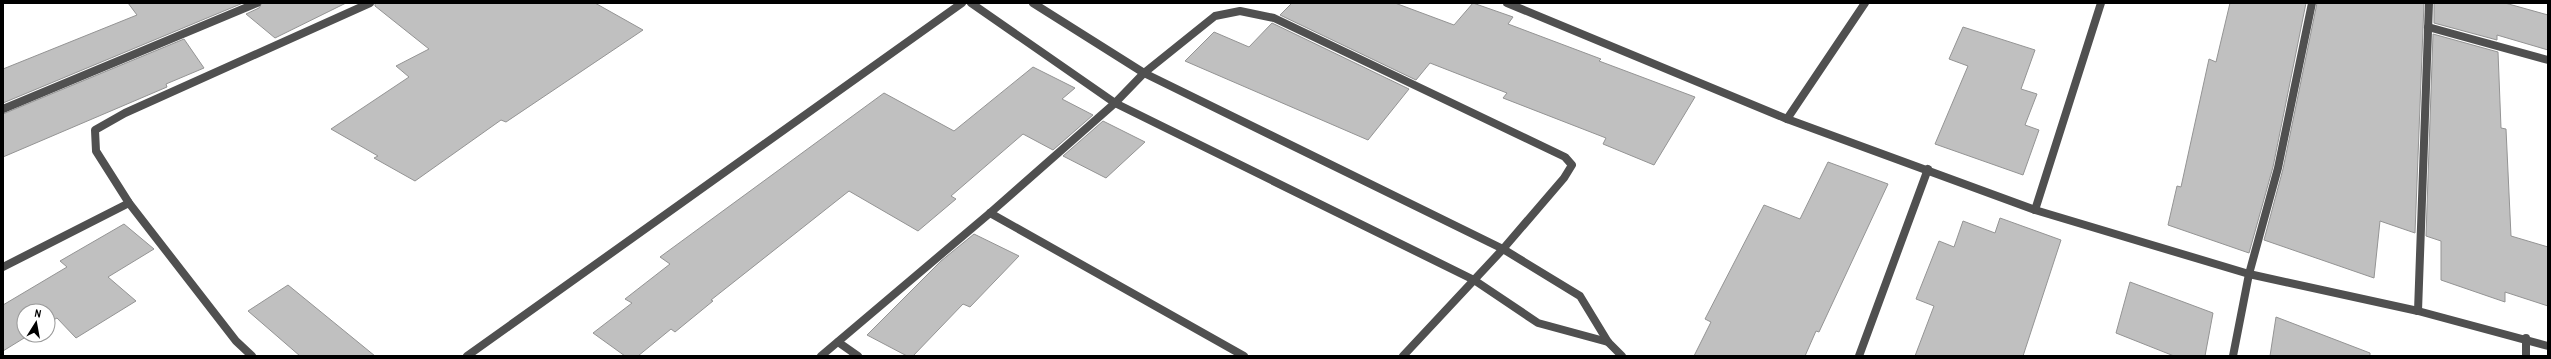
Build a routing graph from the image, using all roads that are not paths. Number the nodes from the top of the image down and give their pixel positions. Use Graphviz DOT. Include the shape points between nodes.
graph roads {
  1 [pos="257,3"];
  2 [pos="370,3"];
  3 [pos="962,3"];
  4 [pos="971,3"];
  5 [pos="1033,3"];
  6 [pos="1507,3"];
  7 [pos="1865,3"];
  8 [pos="2101,3"];
  9 [pos="2312,3"];
  10 [pos="2428,3"];
  11 [pos="2428,28"];
  12 [pos="2548,60"];
  13 [pos="1144,73"];
  14 [pos="1115,103"];
  15 [pos="3,108"];
  16 [pos="1787,118"];
  17 [pos="1928,169"];
  18 [pos="129,203"];
  19 [pos="2035,210"];
  20 [pos="990,213"];
  21 [pos="1503,249"];
  22 [pos="3,267"];
  23 [pos="2248,274"];
  24 [pos="1474,280"];
  25 [pos="2418,311"];
  26 [pos="2526,338"];
  27 [pos="838,342"];
  28 [pos="1608,342"];
  29 [pos="2548,346"];
  30 [pos="252,356"];
  31 [pos="467,356"];
  32 [pos="821,356"];
  33 [pos="858,356"];
  34 [pos="1244,356"];
  35 [pos="1402,356"];
  36 [pos="1622,356"];
  37 [pos="1859,356"];
  38 [pos="2233,356"];
  39 [pos="2526,356"];
  1 -- 15 [label="street"];
  2 -- 18 [label="street" via="126,113 96,130 96,151"];
  3 -- 31 [label="street"];
  4 -- 14 [label="street"];
  5 -- 13 [label="street"];
  6 -- 16 [label="street"];
  7 -- 16 [label="street"];
  8 -- 19 [label="street"];
  9 -- 23 [label="street" via="2278,168"];
  10 -- 11 [label="street"];
  11 -- 12 [label="street"];
  11 -- 25 [label="street"];
  13 -- 14 [label="street"];
  13 -- 21 [label="street"];
  13 -- 21 [label="street" via="1215,16 1240,11 1274,18 1565,157 1572,165 1564,178"];
  14 -- 20 [label="street"];
  14 -- 24 [label="street"];
  16 -- 17 [label="street"];
  17 -- 19 [label="street"];
  17 -- 37 [label="street"];
  18 -- 22 [label="street"];
  18 -- 30 [label="street" via="236,341"];
  19 -- 23 [label="street"];
  20 -- 27 [label="street"];
  20 -- 34 [label="street"];
  21 -- 24 [label="street"];
  21 -- 28 [label="street" via="1580,296"];
  23 -- 25 [label="street"];
  23 -- 38 [label="street"];
  24 -- 28 [label="street" via="1538,323"];
  24 -- 35 [label="street"];
  25 -- 26 [label="street"];
  26 -- 29 [label="street"];
  26 -- 39 [label="street"];
  27 -- 32 [label="street"];
  27 -- 33 [label="street"];
  28 -- 36 [label="street"];
}
